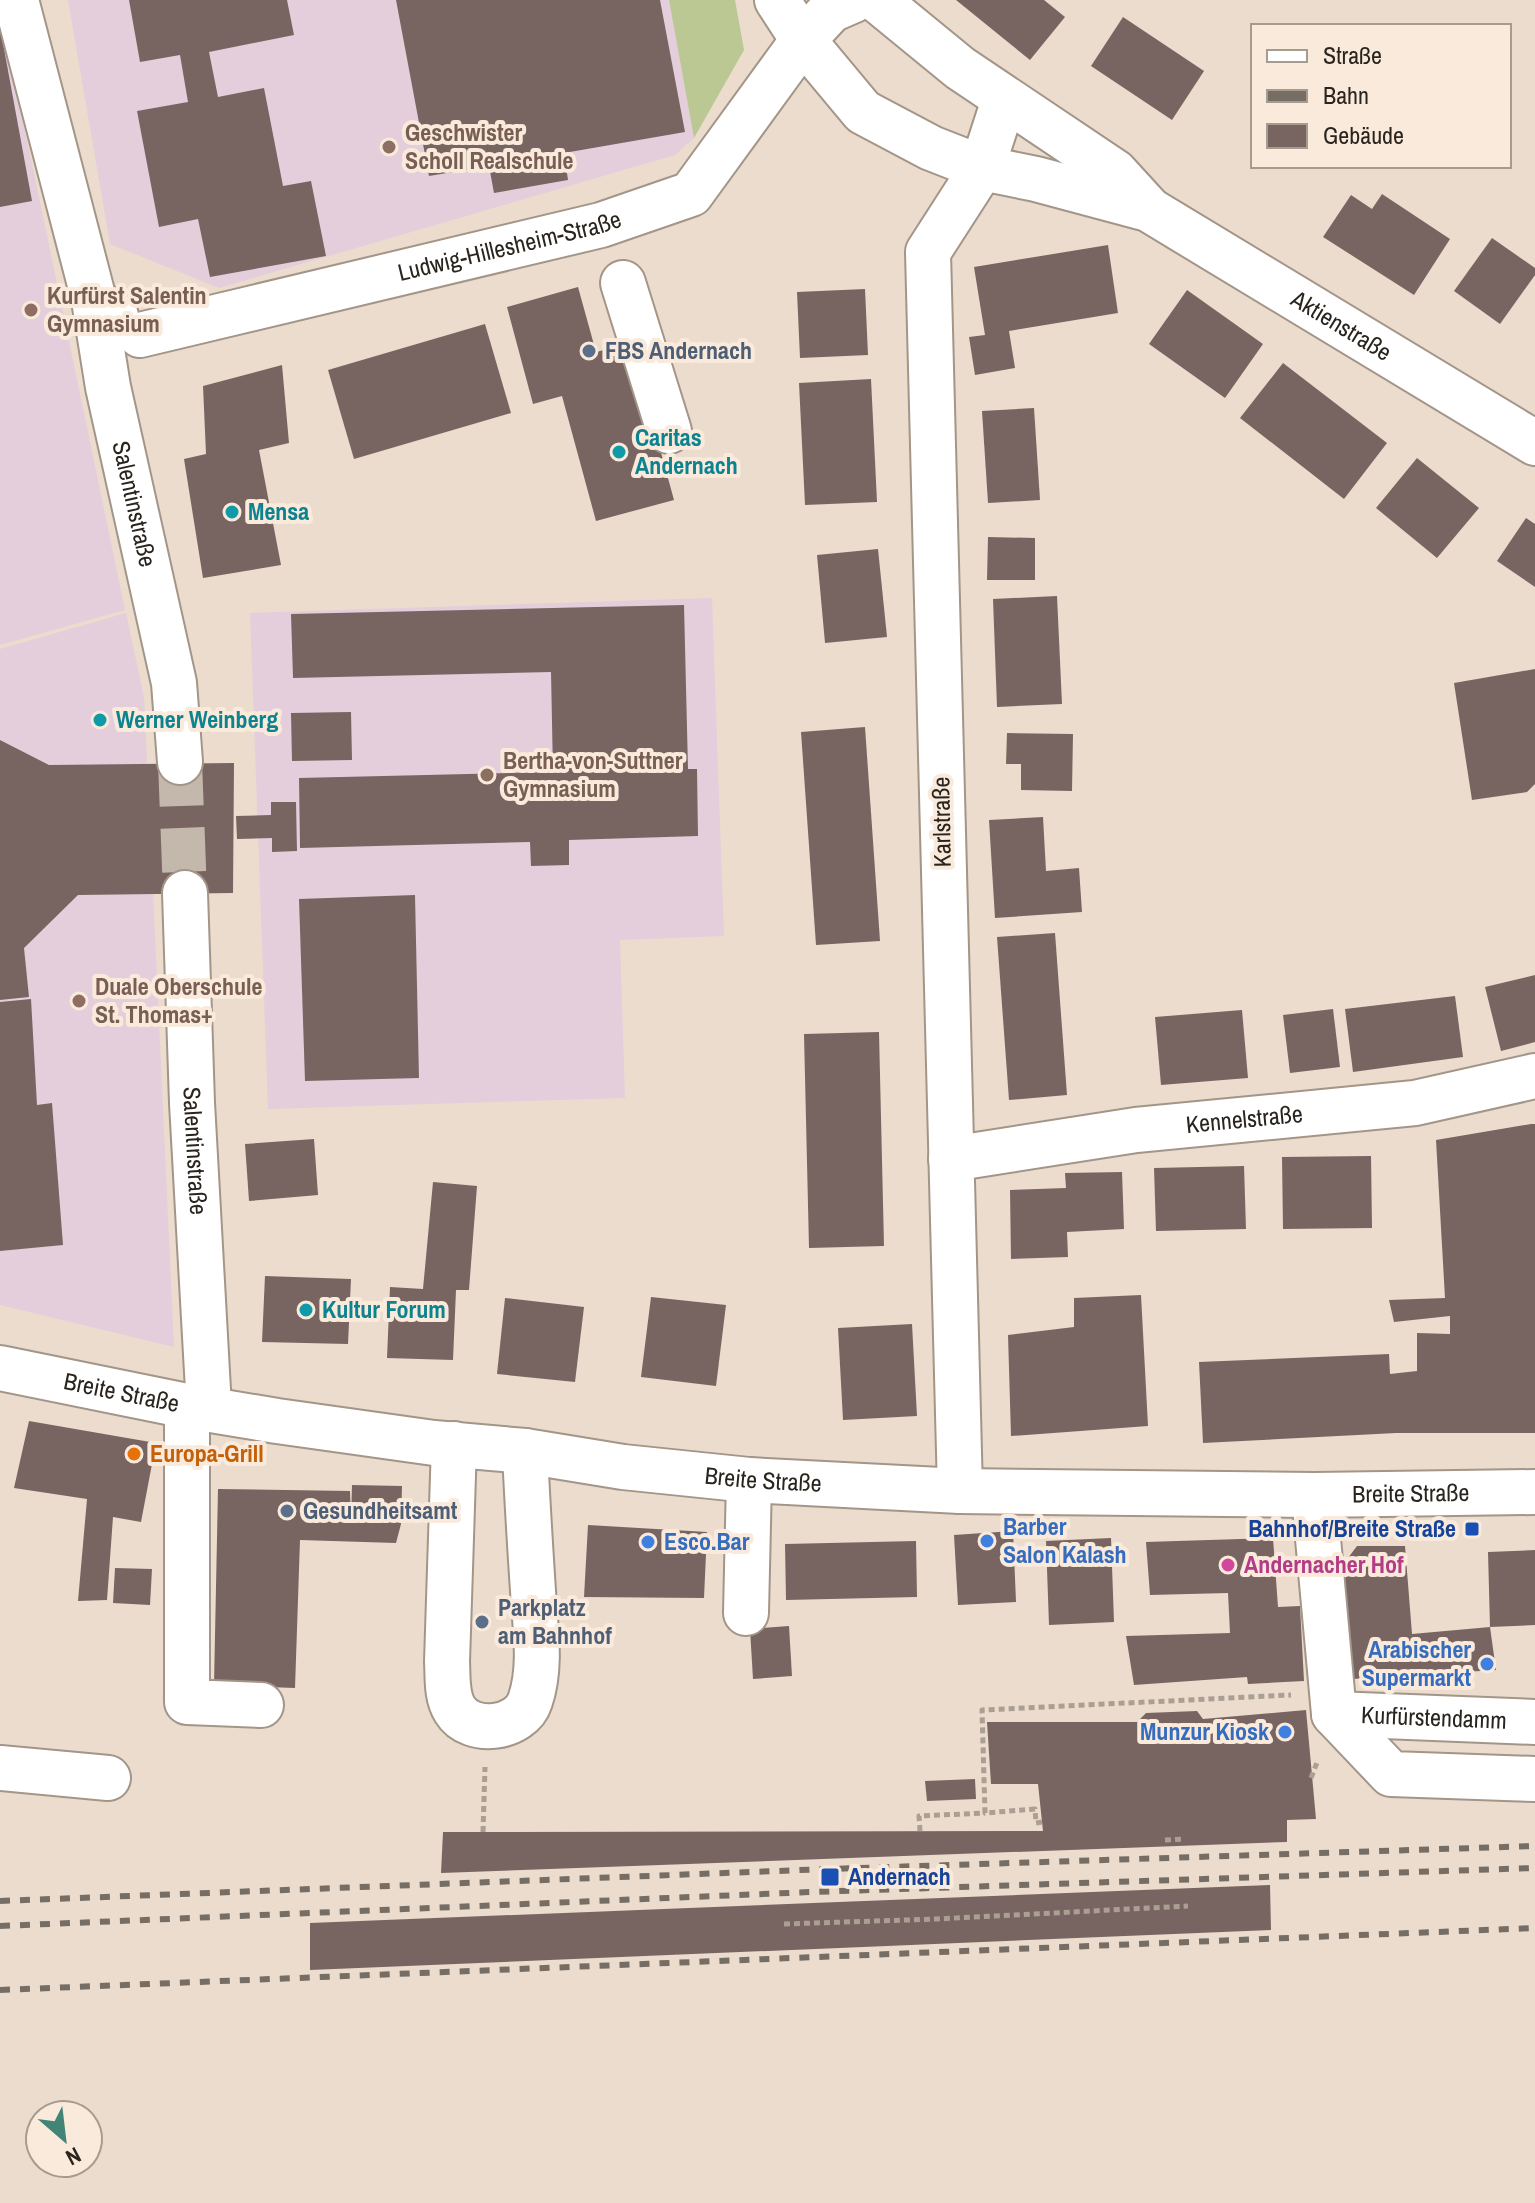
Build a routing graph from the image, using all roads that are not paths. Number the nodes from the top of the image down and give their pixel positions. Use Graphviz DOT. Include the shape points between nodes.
graph roads {
  1 [pos="16,0"];
  2 [pos="777,0"];
  3 [pos="854,0"];
  4 [pos="877,0"];
  5 [pos="803,40"];
  6 [pos="1004,100"];
  7 [pos="982,168"];
  8 [pos="1148,209"];
  9 [pos="623,283"];
  10 [pos="94,300"];
  11 [pos="140,335"];
  12 [pos="108,387"];
  13 [pos="669,431"];
  14 [pos="1535,443"];
  15 [pos="180,762"];
  16 [pos="185,893"];
  17 [pos="1535,1076"];
  18 [pos="951,1159"];
  19 [pos="0,1368"];
  20 [pos="198,1407"];
  21 [pos="454,1444"];
  22 [pos="525,1451"];
  23 [pos="749,1480"];
  24 [pos="960,1491"];
  25 [pos="1535,1492"];
  26 [pos="1314,1495"];
  27 [pos="746,1613"];
  28 [pos="1333,1704"];
  29 [pos="261,1705"];
  30 [pos="1535,1722"];
  31 [pos="0,1768"];
  32 [pos="108,1778"];
  33 [pos="1535,1779"];
  1 -- 10 [label="street, Salentinstraße"];
  2 -- 5 [label="street, Aktienstraße"];
  3 -- 5 [label="street" via="831,10"];
  4 -- 6 [label="street, Aktienstraße"];
  5 -- 7 [label="street, Aktienstraße" via="863,112"];
  5 -- 11 [label="street, Ludwig-Hillesheim-Straße" via="691,194 601,225"];
  6 -- 7 [label="street"];
  6 -- 8 [label="street, Aktienstraße" via="1115,172"];
  7 -- 8 [label="street, Aktienstraße"];
  7 -- 18 [label="street, Karlstraße" via="928,252"];
  8 -- 14 [label="street, Aktienstraße"];
  9 -- 13 [label="street"];
  10 -- 11 [label="street"];
  10 -- 12 [label="street, Salentinstraße"];
  11 -- 12 [label="street"];
  12 -- 15 [label="street, Salentinstraße" via="174,683"];
  16 -- 20 [label="street, Salentinstraße"];
  17 -- 18 [label="street, Kennelstraße" via="1415,1103 1136,1130"];
  18 -- 24 [label="street, Karlstraße"];
  19 -- 20 [label="street, Breite Straße"];
  20 -- 21 [label="street, Breite Straße"];
  20 -- 29 [label="street, Salentinstraße" via="187,1702"];
  21 -- 22 [label="street, Breite Straße"];
  21 -- 22 [label="street" via="449,1697 456,1712 487,1726 510,1723 530,1702 537,1657"];
  22 -- 23 [label="street, Breite Straße"];
  23 -- 24 [label="street, Breite Straße"];
  23 -- 27 [label="street"];
  24 -- 26 [label="street, Breite Straße"];
  25 -- 26 [label="street, Breite Straße"];
  26 -- 28 [label="street, Kurfürstendamm"];
  28 -- 30 [label="street, Kurfürstendamm"];
  28 -- 33 [label="street, Kurfürstendamm" via="1391,1774"];
  31 -- 32 [label="street"];
}
